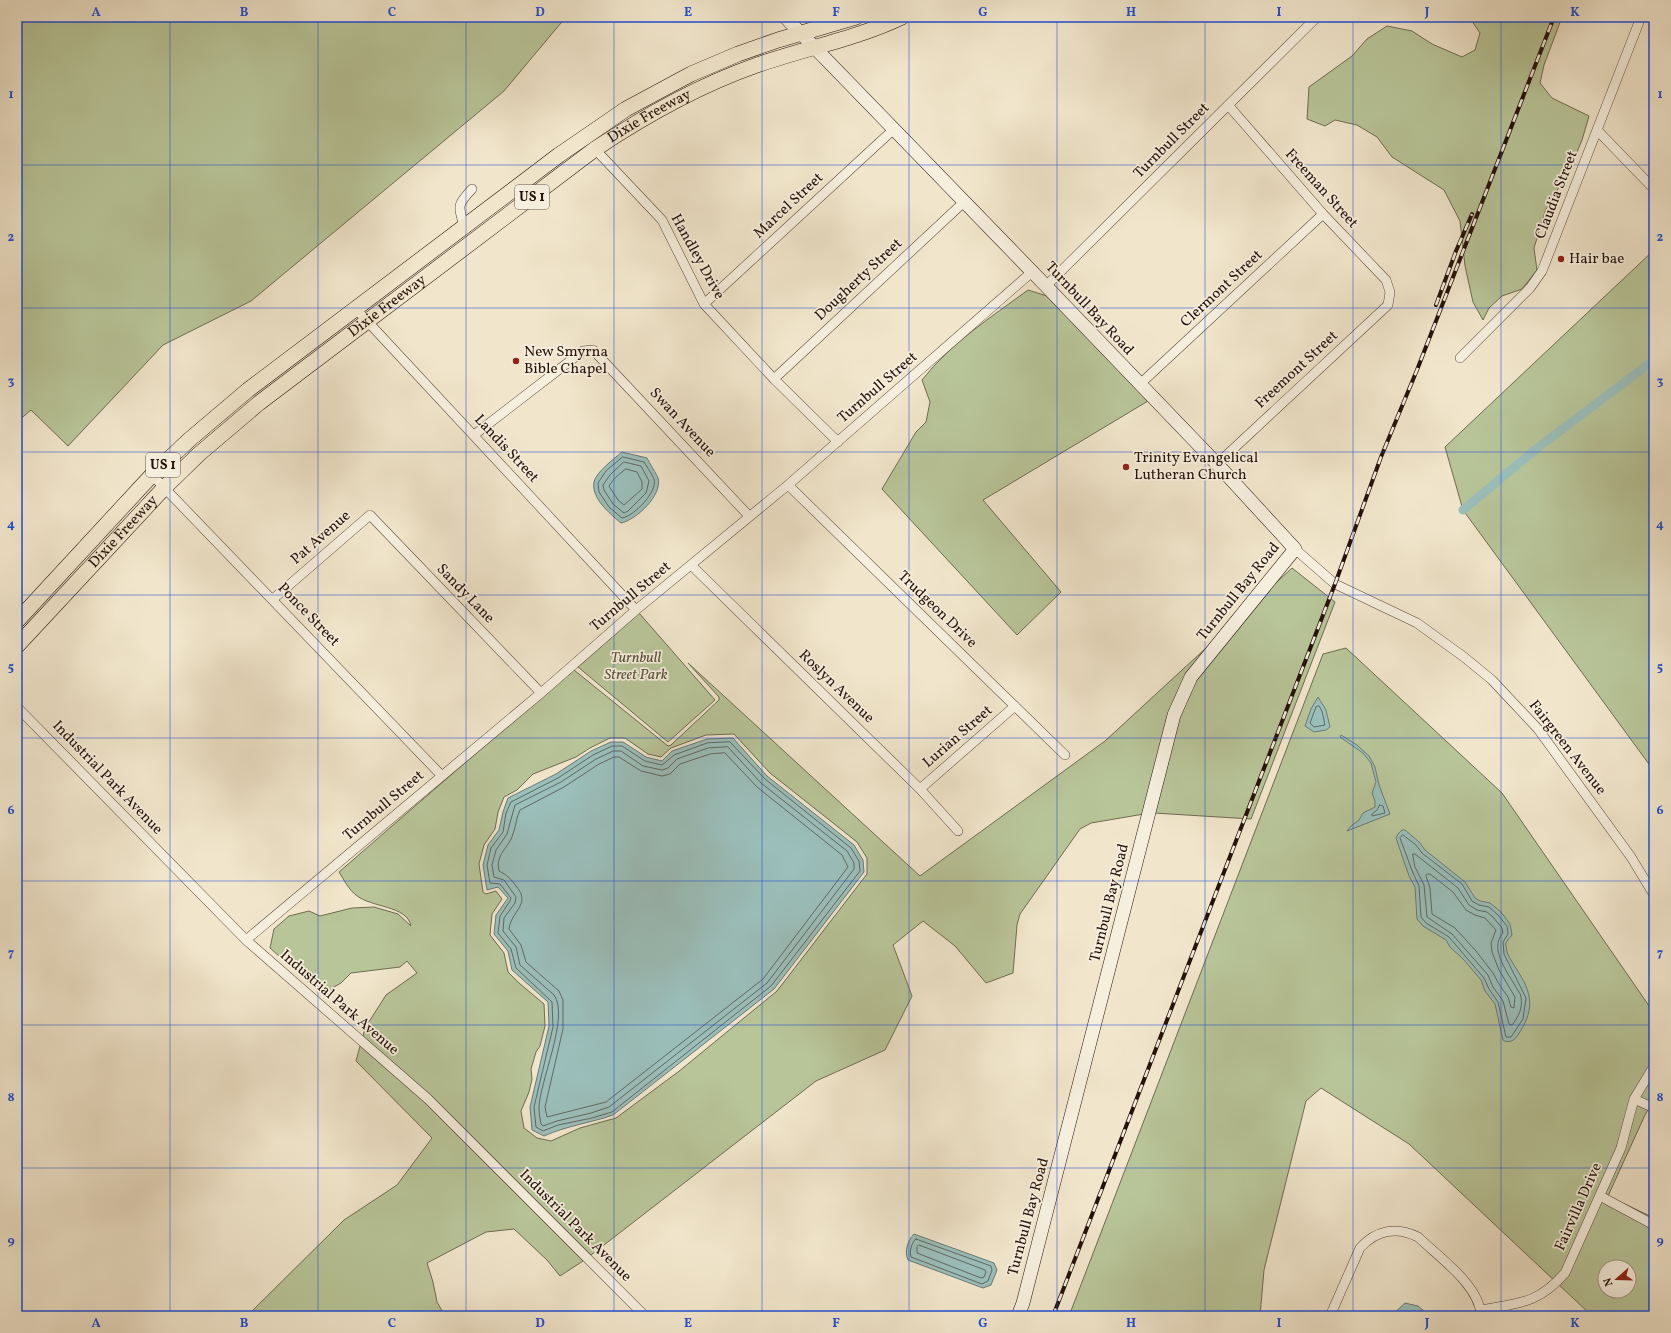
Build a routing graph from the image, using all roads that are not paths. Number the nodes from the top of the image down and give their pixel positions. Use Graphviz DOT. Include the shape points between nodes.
graph roads {
  1 [pos="785,17"];
  2 [pos="856,17"];
  3 [pos="902,17"];
  4 [pos="1318,17"];
  5 [pos="1641,17"];
  6 [pos="800,33"];
  7 [pos="814,47"];
  8 [pos="1228,105"];
  9 [pos="894,129"];
  10 [pos="1597,130"];
  11 [pos="584,137"];
  12 [pos="595,149"];
  13 [pos="472,189"];
  14 [pos="1654,189"];
  15 [pos="964,202"];
  16 [pos="1323,214"];
  17 [pos="464,226"];
  18 [pos="1032,272"];
  19 [pos="1046,286"];
  20 [pos="1390,292"];
  21 [pos="704,304"];
  22 [pos="355,308"];
  23 [pos="367,321"];
  24 [pos="1460,358"];
  25 [pos="774,379"];
  26 [pos="1139,385"];
  27 [pos="474,435"];
  28 [pos="838,442"];
  29 [pos="1217,464"];
  30 [pos="152,475"];
  31 [pos="788,485"];
  32 [pos="165,487"];
  33 [pos="370,515"];
  34 [pos="749,516"];
  35 [pos="1295,549"];
  36 [pos="692,565"];
  37 [pos="272,599"];
  38 [pos="636,610"];
  39 [pos="17,621"];
  40 [pos="17,646"];
  41 [pos="541,693"];
  42 [pos="1015,706"];
  43 [pos="17,707"];
  44 [pos="1065,755"];
  45 [pos="442,776"];
  46 [pos="920,789"];
  47 [pos="958,831"];
  48 [pos="1654,895"];
  49 [pos="246,940"];
  50 [pos="1654,1066"];
  51 [pos="1634,1099"];
  52 [pos="1654,1108"];
  53 [pos="1600,1196"];
  54 [pos="1654,1225"];
  55 [pos="1481,1313"];
  56 [pos="645,1316"];
  57 [pos="1018,1316"];
  58 [pos="1330,1316"];
  1 -- 6 [label="street, Turnbull Bay Road"];
  2 -- 6 [label="main road, US 1"];
  3 -- 7 [label="main road, US 1" via="869,31"];
  4 -- 8 [label="street, Turnbull Street"];
  5 -- 10 [label="street, Claudia Street"];
  6 -- 7 [label="street, Turnbull Bay Road"];
  6 -- 11 [label="main road, Dixie Freeway / US 1" via="757,47 691,74 636,103"];
  7 -- 9 [label="street, Turnbull Bay Road"];
  7 -- 12 [label="main road, Dixie Freeway / US 1" via="705,86"];
  8 -- 16 [label="street, Freeman Street"];
  8 -- 19 [label="street, Turnbull Street"];
  9 -- 15 [label="street, Turnbull Bay Road"];
  9 -- 21 [label="street, Marcel Street"];
  10 -- 14 [label="street"];
  10 -- 24 [label="street, Claudia Street" via="1542,271 1530,288"];
  11 -- 12 [label="street, Handley Drive"];
  11 -- 17 [label="main road, Dixie Freeway / US 1"];
  12 -- 21 [label="street, Handley Drive" via="662,220"];
  12 -- 23 [label="main road, Dixie Freeway / US 1"];
  13 -- 17 [label="street" via="461,201 459,209"];
  15 -- 18 [label="street, Turnbull Bay Road"];
  15 -- 25 [label="street, Dougherty Street"];
  16 -- 20 [label="street, Freeman Street" via="1386,280"];
  16 -- 26 [label="street, Clermont Street"];
  17 -- 22 [label="main road, Dixie Freeway / US 1"];
  18 -- 19 [label="street, Turnbull Bay Road"];
  18 -- 28 [label="street, Turnbull Street"];
  19 -- 26 [label="street, Turnbull Bay Road"];
  20 -- 29 [label="street, Freemont Street" via="1388,305"];
  21 -- 25 [label="street, Handley Drive"];
  22 -- 23 [label="street, Landis Street"];
  22 -- 30 [label="main road, Dixie Freeway / US 1" via="236,400"];
  23 -- 27 [label="street, Landis Street"];
  23 -- 32 [label="main road, Dixie Freeway / US 1" via="259,403"];
  25 -- 28 [label="street, Handley Drive"];
  26 -- 29 [label="street, Turnbull Bay Road"];
  27 -- 34 [label="street, Swan Avenue" via="584,351 593,350"];
  27 -- 38 [label="street, Landis Street"];
  28 -- 31 [label="street, Turnbull Street"];
  29 -- 35 [label="street, Turnbull Bay Road"];
  30 -- 32 [label="street, Ponce Street"];
  30 -- 39 [label="main road, Dixie Freeway / US 1"];
  31 -- 34 [label="street, Turnbull Street"];
  31 -- 42 [label="street, Trudgeon Drive"];
  32 -- 37 [label="street, Ponce Street"];
  32 -- 40 [label="main road, Dixie Freeway / US 1"];
  33 -- 37 [label="street, Pat Avenue"];
  33 -- 41 [label="street, Sandy Lane"];
  34 -- 36 [label="street, Turnbull Street"];
  35 -- 48 [label="street, Fairgreen Avenue" via="1335,584 1417,623 1492,680 1538,729 1631,857"];
  35 -- 57 [label="street, Turnbull Bay Road" via="1191,677 1174,715"];
  36 -- 38 [label="street, Turnbull Street"];
  36 -- 46 [label="street, Roslyn Avenue"];
  37 -- 45 [label="street, Ponce Street"];
  38 -- 41 [label="street, Turnbull Street"];
  41 -- 45 [label="street, Turnbull Street"];
  42 -- 44 [label="street, Trudgeon Drive"];
  42 -- 46 [label="street, Lurian Street"];
  43 -- 49 [label="street, Industrial Park Avenue"];
  45 -- 49 [label="street, Turnbull Street"];
  46 -- 47 [label="street, Roslyn Avenue"];
  49 -- 56 [label="street, Industrial Park Avenue" via="428,1099"];
  50 -- 51 [label="street, Fairvilla Drive"];
  51 -- 52 [label="street"];
  51 -- 53 [label="street, Fairvilla Drive" via="1621,1148"];
  53 -- 54 [label="street"];
  53 -- 55 [label="street, Fairvilla Drive" via="1565,1274 1553,1287 1528,1301"];
  55 -- 58 [label="street" via="1477,1297 1468,1284 1418,1237 1408,1232 1393,1230 1376,1234 1360,1248"];
}
